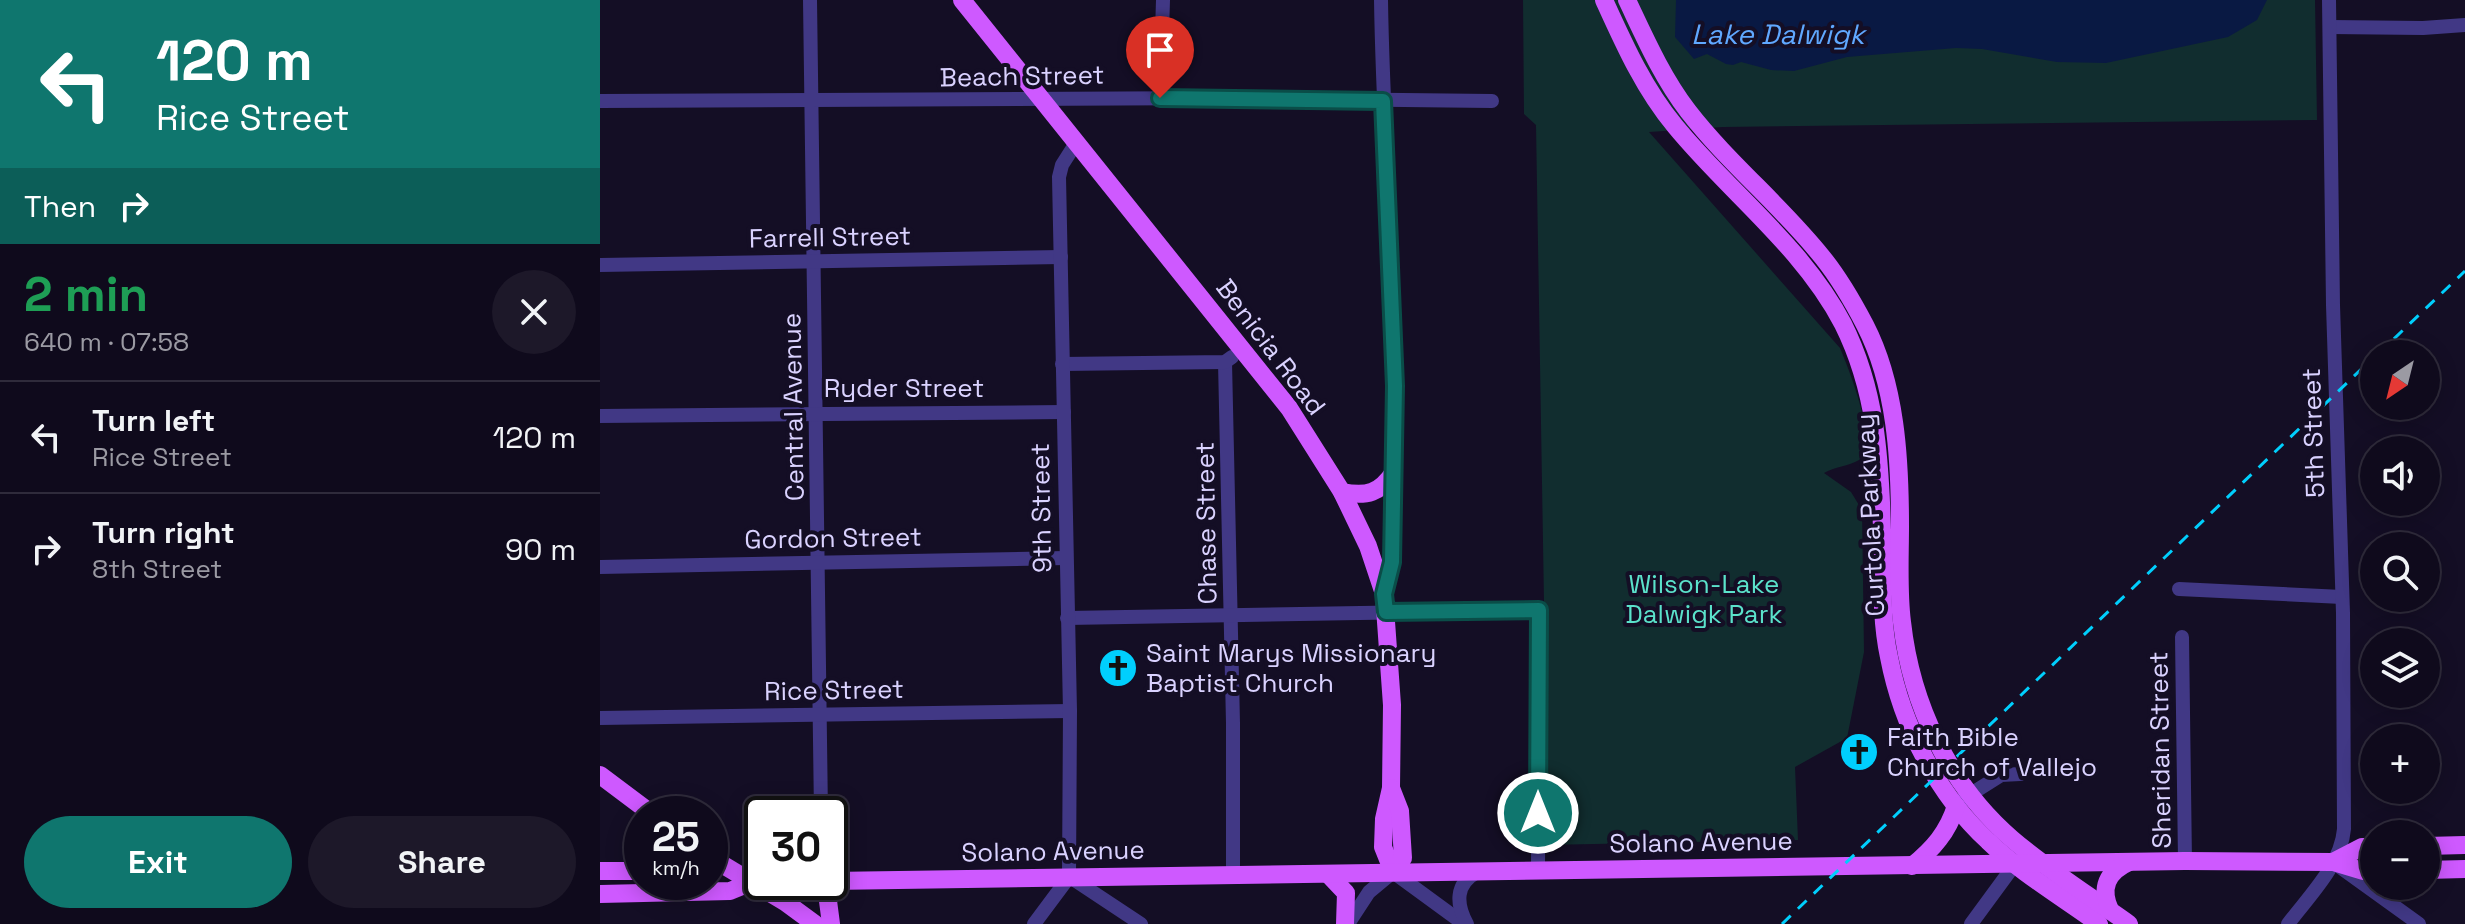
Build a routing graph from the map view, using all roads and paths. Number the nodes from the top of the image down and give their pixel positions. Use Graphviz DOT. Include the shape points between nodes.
graph roads {
  1 [pos="810,0"];
  2 [pos="962,0"];
  3 [pos="1163,0"];
  4 [pos="1381,0"];
  5 [pos="1604,0"];
  6 [pos="1627,0"];
  7 [pos="2329,0"];
  8 [pos="2465,25"];
  9 [pos="2330,27"];
  10 [pos="1160,98"];
  11 [pos="1044,100"];
  12 [pos="600,101"];
  13 [pos="812,101"];
  14 [pos="1383,101"];
  15 [pos="1492,101"];
  16 [pos="1076,143"];
  17 [pos="1061,257"];
  18 [pos="814,261"];
  19 [pos="600,265"];
  20 [pos="1242,349"];
  21 [pos="1225,362"];
  22 [pos="1062,364"];
  23 [pos="1064,412"];
  24 [pos="817,413"];
  25 [pos="600,416"];
  26 [pos="1394,472"];
  27 [pos="1342,492"];
  28 [pos="1066,558"];
  29 [pos="819,563"];
  30 [pos="600,567"];
  31 [pos="2179,589"];
  32 [pos="2342,597"];
  33 [pos="1385,603"];
  34 [pos="1231,617"];
  35 [pos="1067,618"];
  36 [pos="2182,637"];
  37 [pos="1070,711"];
  38 [pos="820,714"];
  39 [pos="600,718"];
  40 [pos="2020,774"];
  41 [pos="600,775"];
  42 [pos="628,796"];
  43 [pos="821,796"];
  44 [pos="1962,800"];
  45 [pos="2465,845"];
  46 [pos="2440,846"];
  47 [pos="2360,848"];
  48 [pos="2185,861"];
  49 [pos="2129,862"];
  50 [pos="2333,862"];
  51 [pos="2015,864"];
  52 [pos="2044,864"];
  53 [pos="1912,866"];
  54 [pos="2465,869"];
  55 [pos="2360,870"];
  56 [pos="2440,870"];
  57 [pos="600,871"];
  58 [pos="624,871"];
  59 [pos="1538,871"];
  60 [pos="1393,872"];
  61 [pos="1477,872"];
  62 [pos="1328,874"];
  63 [pos="1233,875"];
  64 [pos="1069,877"];
  65 [pos="848,880"];
  66 [pos="744,886"];
  67 [pos="600,894"];
  68 [pos="782,900"];
  69 [pos="828,900"];
  70 [pos="2105,917"];
  71 [pos="815,924"];
  72 [pos="831,924"];
  73 [pos="1034,924"];
  74 [pos="1141,924"];
  75 [pos="1347,924"];
  76 [pos="1466,924"];
  77 [pos="1971,924"];
  78 [pos="2129,924"];
  79 [pos="2288,924"];
  80 [pos="2419,924"];
  1 -- 13 [label="street, Central Avenue"];
  2 -- 11 [label="main road, Benicia Road"];
  3 -- 10 [label="street"];
  4 -- 14 [label="street"];
  5 -- 44 [label="main road, Curtola Parkway" via="1664,112 1816,282 1855,351 1879,451 1888,655 1913,733 1936,776"];
  6 -- 44 [label="main road, Curtola Parkway" via="1653,57 1682,102 1824,258 1872,339 1897,441 1901,621 1907,652 1928,724"];
  7 -- 9 [label="street, 5th Street"];
  8 -- 9 [label="street"];
  9 -- 32 [label="street, 5th Street"];
  10 -- 11 [label="street, Beach Street"];
  10 -- 14 [label="street, Beach Street"];
  11 -- 13 [label="street, Beach Street"];
  11 -- 16 [label="main road, Benicia Road"];
  12 -- 13 [label="street, Beach Street"];
  13 -- 18 [label="street, Central Avenue"];
  14 -- 15 [label="street, Beach Street"];
  14 -- 26 [label="street"];
  16 -- 17 [label="street, 9th Street" via="1059,177"];
  16 -- 20 [label="main road, Benicia Road"];
  17 -- 18 [label="street, Farrell Street"];
  17 -- 22 [label="street, 9th Street"];
  18 -- 19 [label="street, Farrell Street"];
  18 -- 24 [label="street, Central Avenue"];
  20 -- 21 [label="street"];
  20 -- 27 [label="main road, Benicia Road" via="1289,408"];
  21 -- 22 [label="street"];
  21 -- 34 [label="street, Chase Street"];
  22 -- 23 [label="street, 9th Street"];
  23 -- 24 [label="street, Ryder Street"];
  23 -- 28 [label="street, 9th Street"];
  24 -- 25 [label="street, Ryder Street"];
  24 -- 29 [label="street, Central Avenue"];
  26 -- 27 [label="main road" via="1375,492"];
  26 -- 33 [label="street" via="1392,562"];
  27 -- 33 [label="main road, Benicia Road" via="1368,546"];
  28 -- 29 [label="street, Gordon Street"];
  28 -- 35 [label="street, 9th Street"];
  29 -- 30 [label="street, Gordon Street"];
  29 -- 38 [label="street, Central Avenue"];
  31 -- 32 [label="street"];
  32 -- 50 [label="street, 5th Street" via="2344,829"];
  33 -- 34 [label="street"];
  33 -- 59 [label="street" via="1539,610"];
  33 -- 60 [label="main road, Benicia Road" via="1392,705 1391,788 1383,847"];
  34 -- 35 [label="street"];
  34 -- 63 [label="street, Chase Street"];
  35 -- 37 [label="street, 9th Street"];
  36 -- 48 [label="street, Sheridan Street"];
  37 -- 38 [label="street, Rice Street"];
  37 -- 64 [label="street, 9th Street"];
  38 -- 39 [label="street, Rice Street"];
  38 -- 43 [label="street, Central Avenue"];
  40 -- 44 [label="street" via="2001,775"];
  41 -- 42 [label="main road"];
  44 -- 51 [label="main road, Curtola Parkway" via="1979,832"];
  44 -- 52 [label="main road, Curtola Parkway"];
  44 -- 53 [label="main road" via="1941,838"];
  45 -- 46 [label="main road"];
  47 -- 50 [label="main road, Solano Avenue"];
  48 -- 49 [label="main road, Solano Avenue"];
  48 -- 50 [label="main road, Solano Avenue"];
  49 -- 52 [label="main road, Solano Avenue"];
  49 -- 70 [label="main road" via="2107,879"];
  50 -- 55 [label="main road, Solano Avenue"];
  50 -- 79 [label="street, 5th Street"];
  50 -- 80 [label="street"];
  51 -- 52 [label="main road, Solano Avenue"];
  51 -- 53 [label="main road, Solano Avenue"];
  51 -- 70 [label="main road, Curtola Parkway"];
  51 -- 77 [label="street"];
  52 -- 70 [label="main road, Curtola Parkway"];
  53 -- 59 [label="main road, Solano Avenue"];
  54 -- 56 [label="main road"];
  57 -- 58 [label="main road"];
  59 -- 61 [label="main road, Solano Avenue"];
  60 -- 61 [label="main road, Solano Avenue"];
  60 -- 62 [label="main road, Solano Avenue"];
  60 -- 75 [label="street" via="1369,892"];
  60 -- 76 [label="street"];
  61 -- 76 [label="street" via="1458,897"];
  62 -- 63 [label="main road, Solano Avenue"];
  62 -- 75 [label="main road" via="1346,893"];
  63 -- 64 [label="main road, Solano Avenue"];
  64 -- 65 [label="main road, Solano Avenue"];
  64 -- 73 [label="street"];
  64 -- 74 [label="street"];
  66 -- 67 [label="main road"];
  68 -- 71 [label="main road"];
  69 -- 72 [label="main road"];
  70 -- 78 [label="main road, Curtola Parkway"];
}
